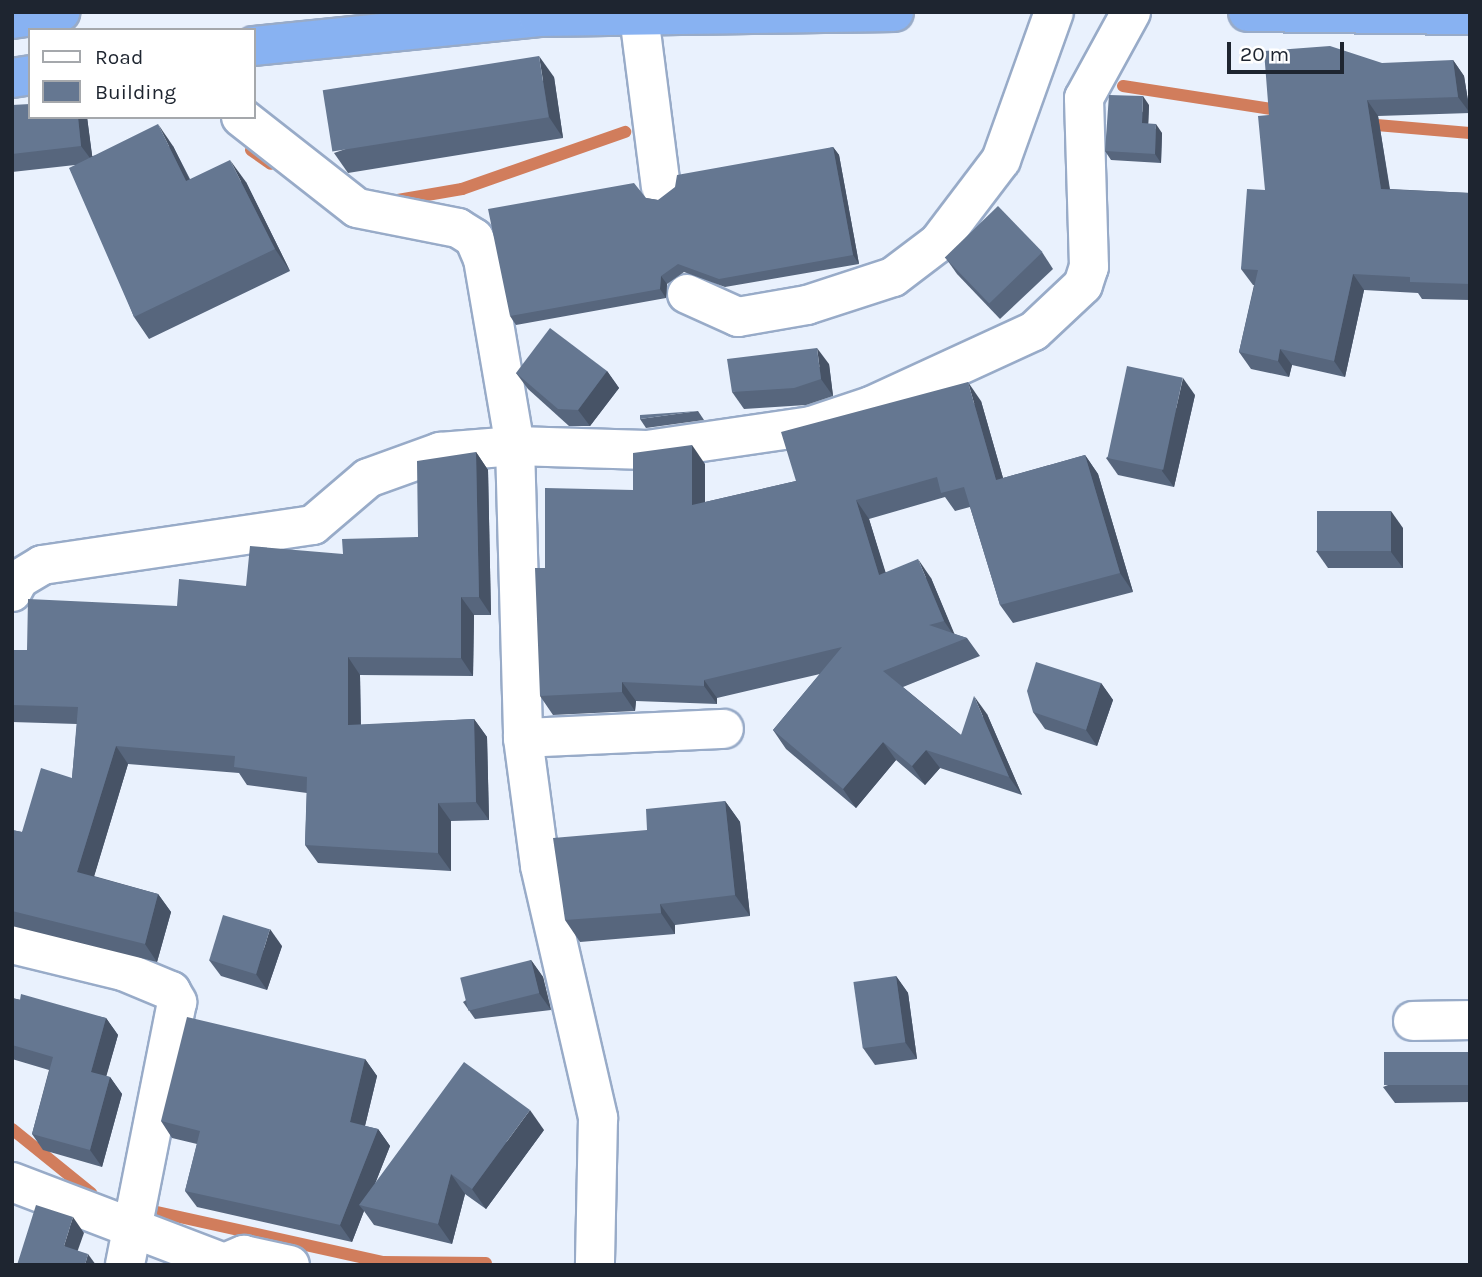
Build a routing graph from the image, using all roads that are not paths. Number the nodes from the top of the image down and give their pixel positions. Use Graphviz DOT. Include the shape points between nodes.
graph roads {
  1 [pos="60,12"];
  2 [pos="894,12"];
  3 [pos="1054,12"];
  4 [pos="1131,12"];
  5 [pos="1248,12"];
  6 [pos="1470,15"];
  7 [pos="639,16"];
  8 [pos="12,19"];
  9 [pos="256,46"];
  10 [pos="243,119"];
  11 [pos="661,187"];
  12 [pos="687,294"];
  13 [pos="516,446"];
  14 [pos="12,592"];
  15 [pos="724,729"];
  16 [pos="523,738"];
  17 [pos="12,944"];
  18 [pos="1470,1020"];
  19 [pos="1413,1021"];
  20 [pos="12,1182"];
  21 [pos="135,1224"];
  22 [pos="221,1263"];
  23 [pos="290,1265"];
  24 [pos="595,1265"];
  1 -- 8 [label="highway"];
  2 -- 7 [label="highway"];
  3 -- 12 [label="street" via="1001,160 938,243 892,277 807,306 738,317"];
  4 -- 13 [label="street" via="1083,103 1089,267 1083,285 1034,331 871,406 811,426 647,450"];
  5 -- 6 [label="highway"];
  7 -- 9 [label="highway" via="538,18"];
  7 -- 11 [label="street"];
  10 -- 13 [label="street" via="357,208 458,228 474,238 501,348"];
  13 -- 14 [label="street" via="440,452 368,478 313,525 42,565 19,579"];
  13 -- 16 [label="street"];
  15 -- 16 [label="street"];
  16 -- 24 [label="street" via="540,866 598,1118"];
  17 -- 21 [label="street" via="123,971 172,990 178,1009 151,1122"];
  18 -- 19 [label="street"];
  20 -- 21 [label="street"];
  21 -- 22 [label="street"];
  22 -- 23 [label="street" via="244,1255"];
}
